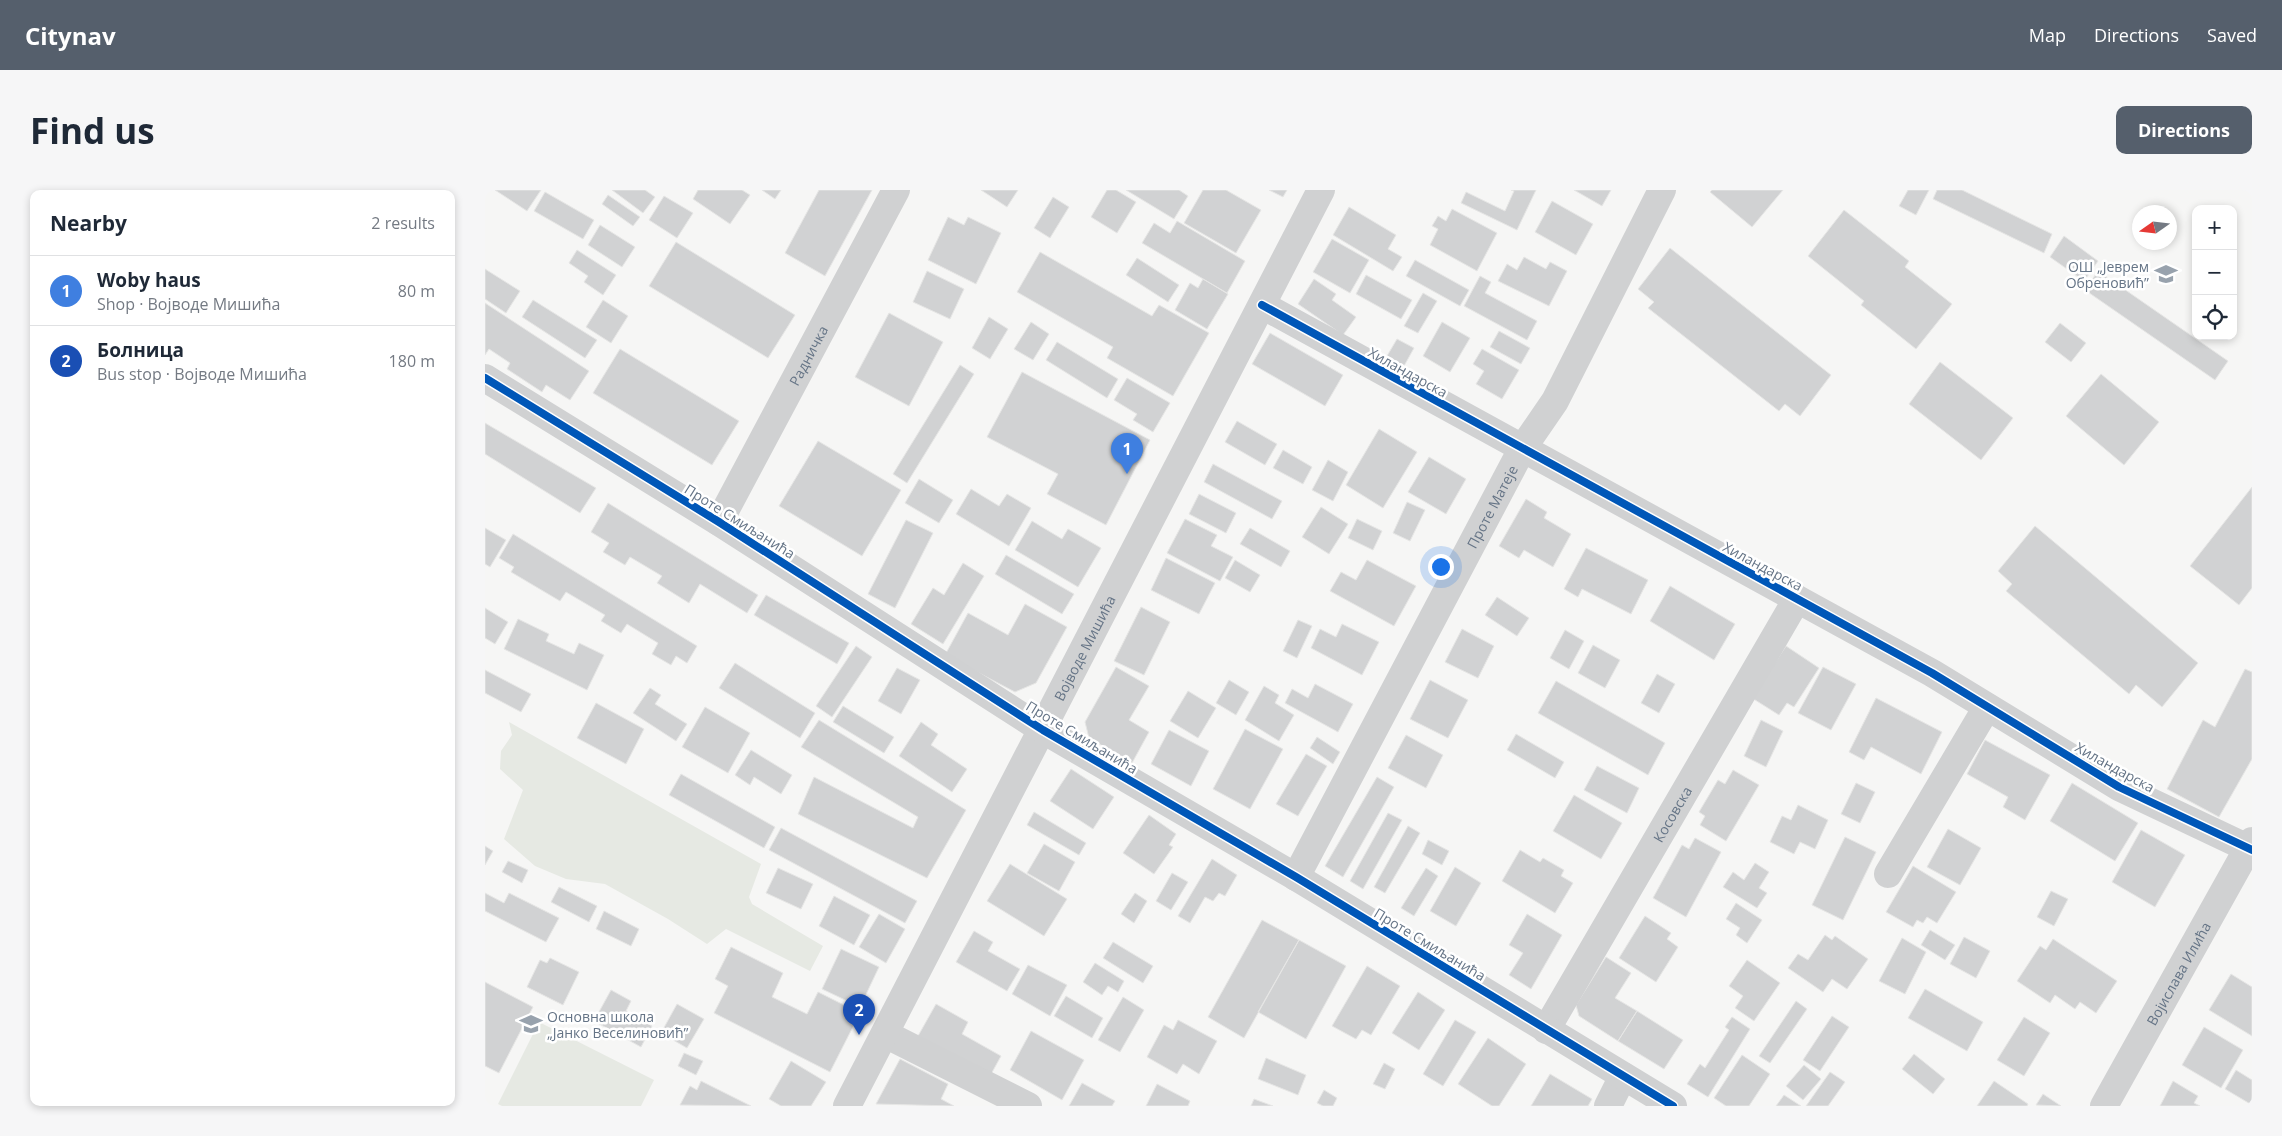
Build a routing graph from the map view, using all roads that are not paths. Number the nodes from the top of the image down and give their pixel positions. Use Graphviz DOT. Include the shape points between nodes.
graph roads {
  1 [pos="896,190"];
  2 [pos="1321,190"];
  3 [pos="1662,190"];
  4 [pos="1262,305"];
  5 [pos="485,378"];
  6 [pos="1522,449"];
  7 [pos="719,522"];
  8 [pos="1797,598"];
  9 [pos="1987,707"];
  10 [pos="1043,730"];
  11 [pos="2251,846"];
  12 [pos="1888,874"];
  13 [pos="1297,877"];
  14 [pos="1546,1030"];
  15 [pos="885,1034"];
  16 [pos="1623,1076"];
  17 [pos="847,1106"];
  18 [pos="1028,1106"];
  19 [pos="1608,1106"];
  20 [pos="1673,1106"];
  21 [pos="2104,1106"];
  1 -- 7 [label="street, Радничка"];
  2 -- 4 [label="street, Војводе Мишића"];
  3 -- 6 [label="street, Проте Матеје" via="1555,401"];
  4 -- 6 [label="street, Хиландарска"];
  4 -- 10 [label="street, Војводе Мишића"];
  5 -- 7 [label="street, Проте Смиљанића"];
  6 -- 8 [label="street, Хиландарска"];
  6 -- 13 [label="street, Проте Матеје"];
  7 -- 10 [label="street, Проте Смиљанића"];
  8 -- 9 [label="street, Хиландарска"];
  8 -- 14 [label="street, Косовска"];
  9 -- 11 [label="street, Хиландарска" via="2119,786"];
  9 -- 12 [label="street"];
  10 -- 13 [label="street, Проте Смиљанића"];
  10 -- 15 [label="street, Војводе Мишића"];
  11 -- 21 [label="street, Војислава Илића"];
  13 -- 14 [label="street, Проте Смиљанића"];
  14 -- 16 [label="street, Проте Смиљанића"];
  15 -- 17 [label="street, Војводе Мишића"];
  15 -- 18 [label="street"];
  16 -- 19 [label="street"];
  16 -- 20 [label="street, Проте Смиљанића"];
}
